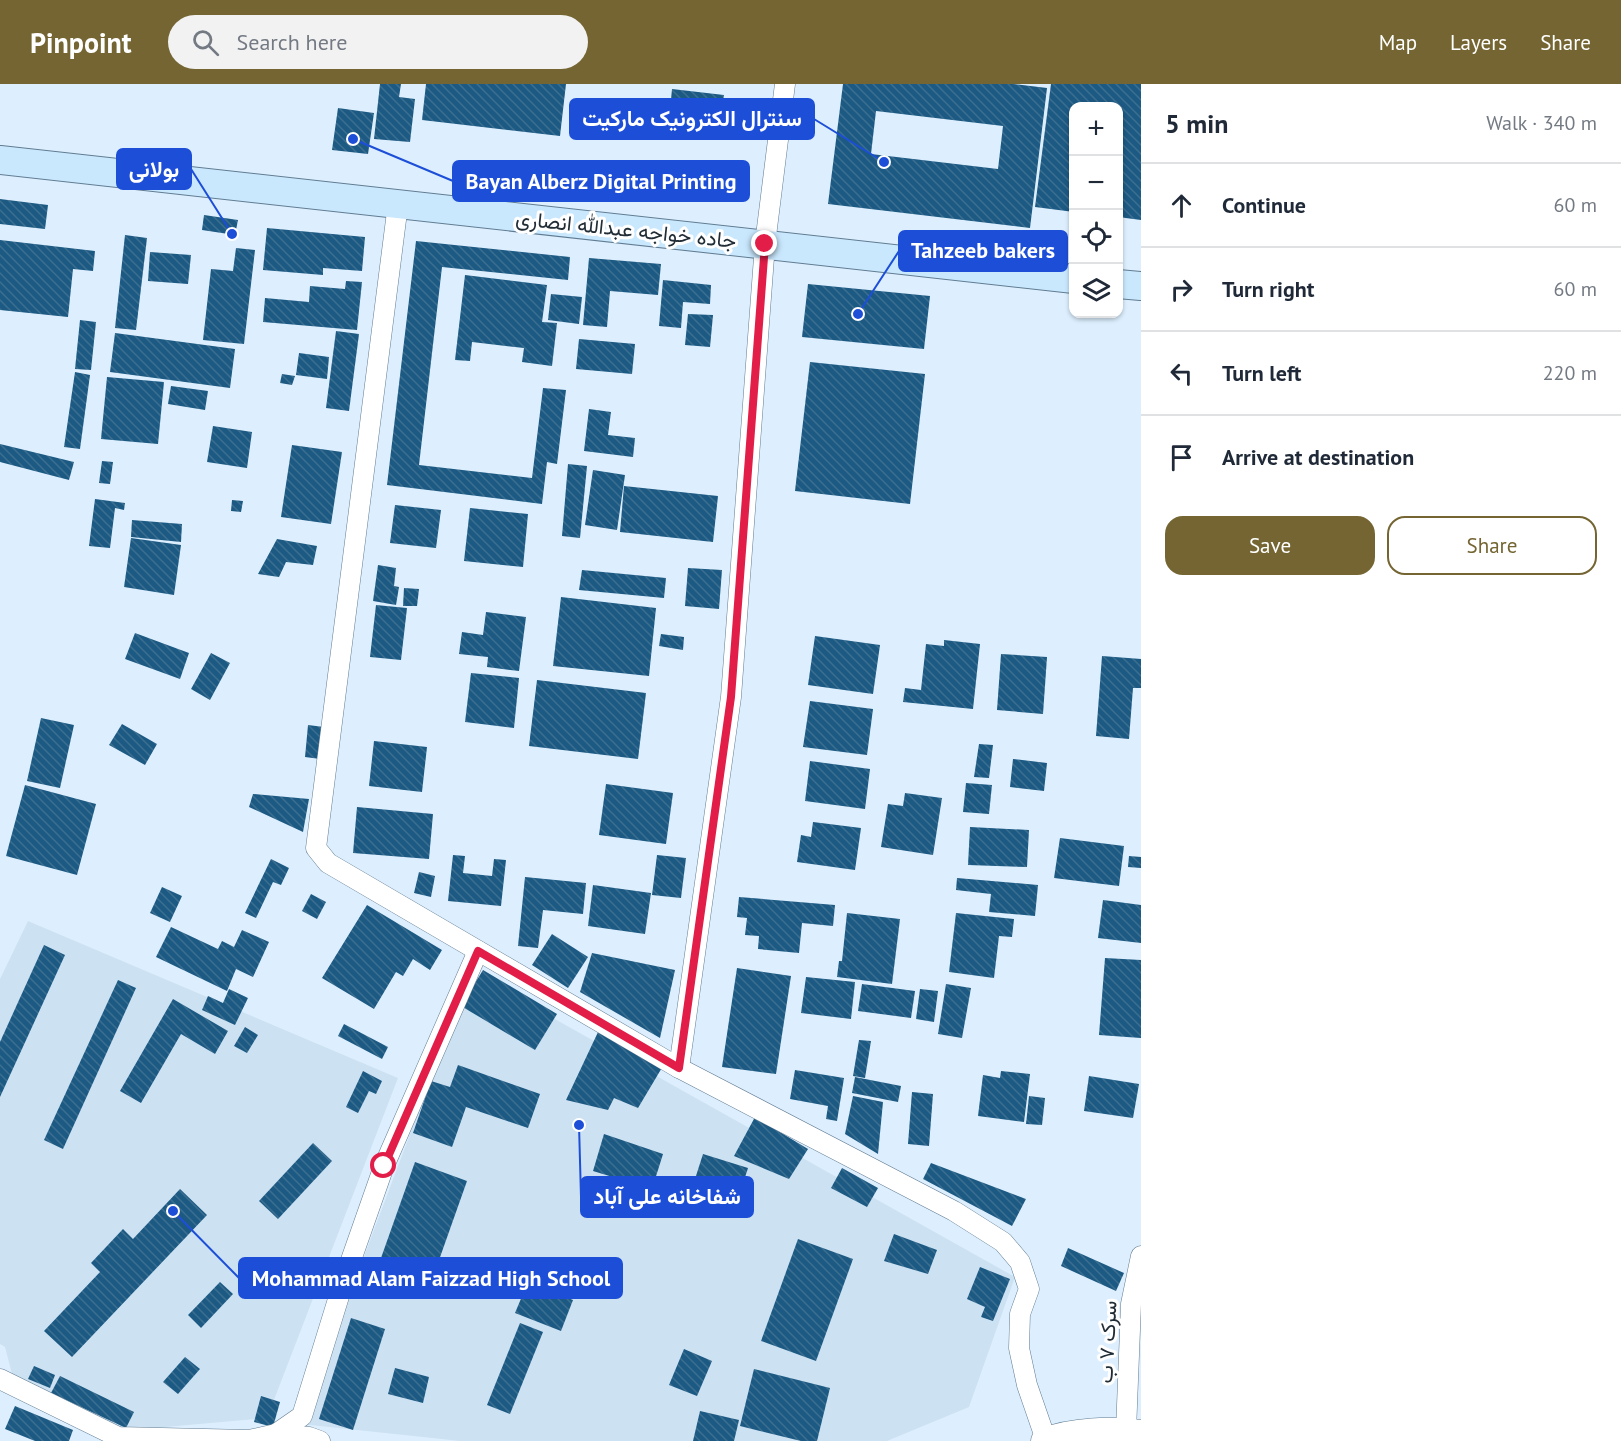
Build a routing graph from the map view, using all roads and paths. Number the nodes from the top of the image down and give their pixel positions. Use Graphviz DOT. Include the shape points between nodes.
graph roads {
  1 [pos="785,84"];
  2 [pos="0,160"];
  3 [pos="398,204"];
  4 [pos="765,244"];
  5 [pos="1069,278"];
  6 [pos="1123,284"];
  7 [pos="1141,286"];
  8 [pos="478,951"];
  9 [pos="679,1068"];
  10 [pos="1141,1256"];
  11 [pos="0,1379"];
  12 [pos="1134,1432"];
  13 [pos="276,1434"];
  14 [pos="1045,1440"];
  15 [pos="320,1441"];
  1 -- 4 [label="street"];
  2 -- 3 [label="main road, جاده خواجه عبدالله انصاری"];
  3 -- 4 [label="main road, جاده خواجه عبدالله انصاری"];
  3 -- 8 [label="street" via="316,848 328,862"];
  4 -- 5 [label="main road, جاده خواجه عبدالله انصاری"];
  4 -- 9 [label="street" via="731,697"];
  6 -- 7 [label="main road"];
  8 -- 9 [label="street"];
  8 -- 13 [label="street" via="384,1166 302,1416"];
  9 -- 14 [label="street" via="954,1210 1003,1242 1020,1262 1029,1289 1020,1314 1019,1348"];
  10 -- 12 [label="street, سرک ۷ ب" via="1131,1304"];
  11 -- 13 [label="street" via="118,1437 249,1440"];
  12 -- 14 [label="street" via="1092,1431"];
  13 -- 15 [label="street"];
}
